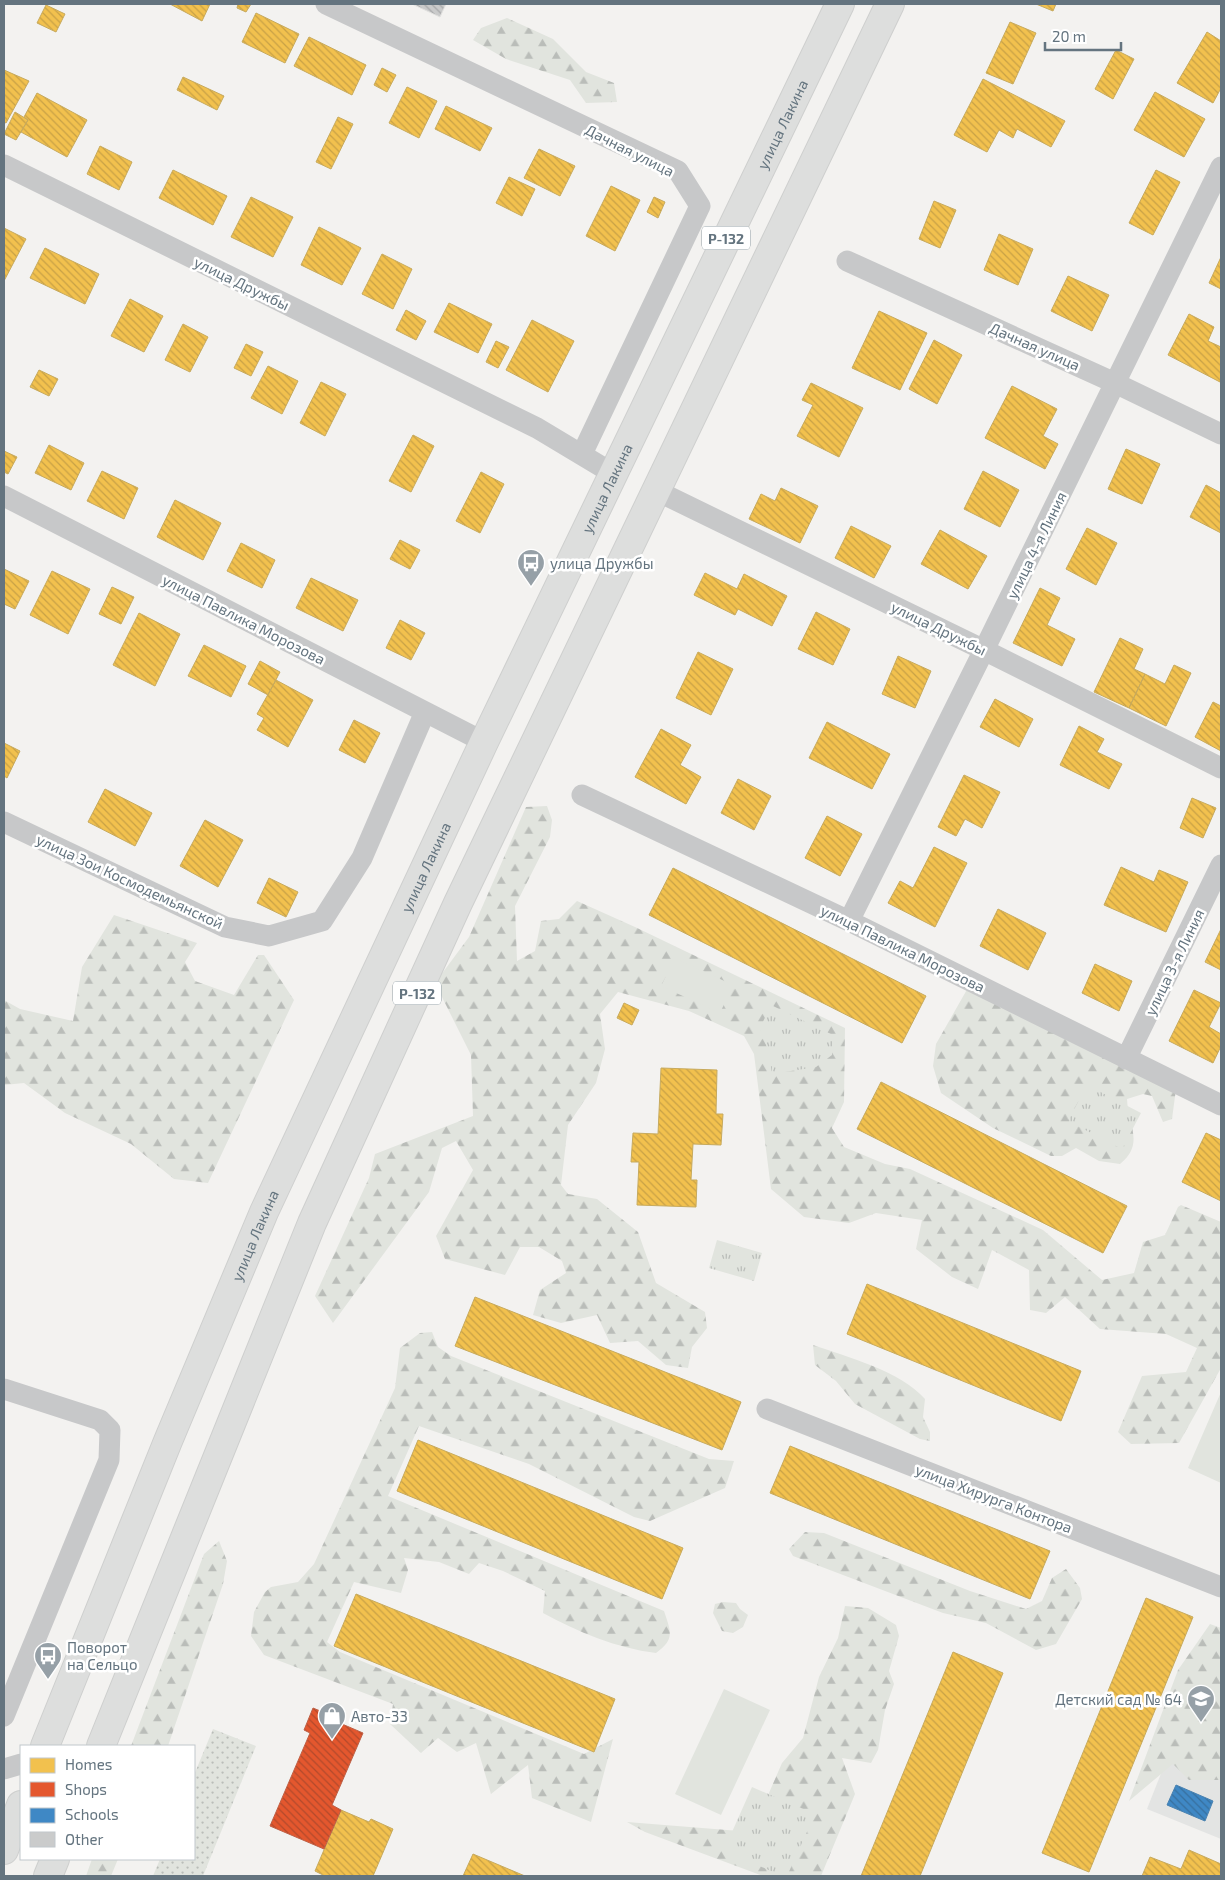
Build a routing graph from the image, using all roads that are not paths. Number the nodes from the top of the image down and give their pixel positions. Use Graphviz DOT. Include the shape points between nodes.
graph roads {
  1 [pos="326,4"];
  2 [pos="840,4"];
  3 [pos="890,4"];
  4 [pos="4,165"];
  5 [pos="1221,167"];
  6 [pos="847,261"];
  7 [pos="1115,383"];
  8 [pos="1221,434"];
  9 [pos="582,454"];
  10 [pos="612,473"];
  11 [pos="655,490"];
  12 [pos="4,496"];
  13 [pos="984,650"];
  14 [pos="425,712"];
  15 [pos="484,742"];
  16 [pos="1221,768"];
  17 [pos="582,795"];
  18 [pos="4,822"];
  19 [pos="1221,865"];
  20 [pos="849,921"];
  21 [pos="1126,1059"];
  22 [pos="1221,1105"];
  23 [pos="4,1389"];
  24 [pos="767,1409"];
  25 [pos="1221,1587"];
  26 [pos="4,1716"];
  27 [pos="45,1745"];
  28 [pos="101,1745"];
  29 [pos="20,1764"];
  30 [pos="4,1769"];
  31 [pos="20,1808"];
  32 [pos="4,1850"];
  33 [pos="55,1860"];
  34 [pos="48,1876"];
  1 -- 9 [label="street, Дачная улица" via="678,171 700,206"];
  2 -- 10 [label="highway, улица Лакина / Р-132"];
  3 -- 11 [label="highway, Р-132"];
  4 -- 9 [label="street, улица Дружбы" via="537,428"];
  5 -- 7 [label="street, улица 4-я Линия"];
  6 -- 7 [label="street, Дачная улица"];
  7 -- 8 [label="street, Дачная улица"];
  7 -- 13 [label="street, улица 4-я Линия"];
  9 -- 10 [label="street, улица Дружбы"];
  10 -- 15 [label="highway, улица Лакина / Р-132"];
  11 -- 13 [label="street, улица Дружбы"];
  11 -- 28 [label="highway, Р-132" via="458,903 312,1223"];
  12 -- 14 [label="street, улица Павлика Морозова"];
  13 -- 16 [label="street, улица Дружбы"];
  13 -- 20 [label="street, улица 4-я Линия"];
  14 -- 15 [label="street, улица Павлика Морозова"];
  14 -- 18 [label="street, улица Зои Космодемьянской" via="362,858 322,921 269,936 225,927"];
  15 -- 27 [label="highway, улица Лакина / Р-132" via="264,1212"];
  17 -- 20 [label="street, улица Павлика Морозова"];
  19 -- 21 [label="street, улица 3-я Линия"];
  20 -- 21 [label="street, улица Павлика Морозова"];
  21 -- 22 [label="street, улица Павлика Морозова"];
  23 -- 26 [label="street" via="100,1420 110,1430 109,1460"];
  24 -- 25 [label="street, улица Хирурга Контора"];
  29 -- 30 [label="street"];
  31 -- 32 [label="highway"];
  33 -- 34 [label="highway"];
}
